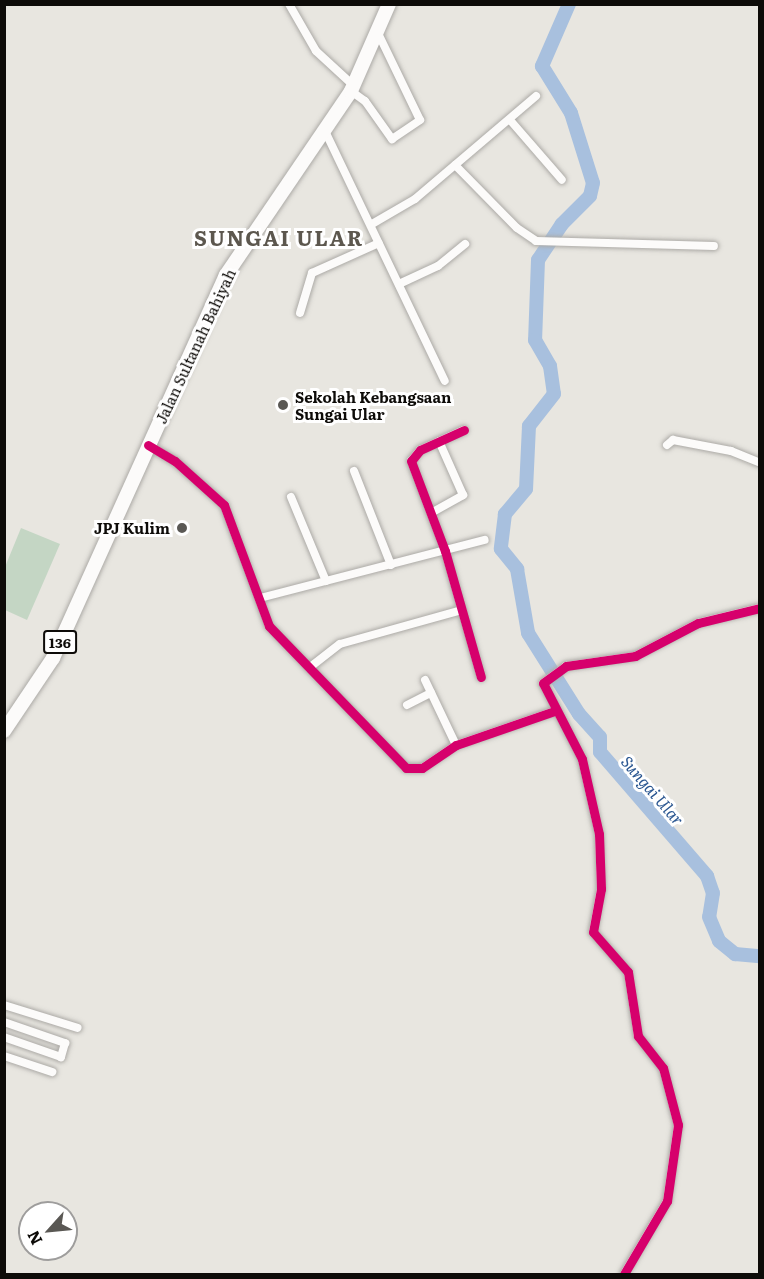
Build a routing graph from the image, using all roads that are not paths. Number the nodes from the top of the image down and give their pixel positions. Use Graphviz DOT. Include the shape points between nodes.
graph roads {
  1 [pos="290,4"];
  2 [pos="389,4"];
  3 [pos="377,31"];
  4 [pos="352,88"];
  5 [pos="536,96"];
  6 [pos="510,120"];
  7 [pos="325,131"];
  8 [pos="455,165"];
  9 [pos="562,180"];
  10 [pos="372,224"];
  11 [pos="379,243"];
  12 [pos="465,244"];
  13 [pos="714,246"];
  14 [pos="399,284"];
  15 [pos="300,313"];
  16 [pos="445,381"];
  17 [pos="464,430"];
  18 [pos="439,441"];
  19 [pos="667,445"];
  20 [pos="148,446"];
  21 [pos="759,463"];
  22 [pos="354,471"];
  23 [pos="291,497"];
  24 [pos="431,513"];
  25 [pos="485,540"];
  26 [pos="445,551"];
  27 [pos="391,565"];
  28 [pos="326,581"];
  29 [pos="260,598"];
  30 [pos="759,608"];
  31 [pos="462,610"];
  32 [pos="309,668"];
  33 [pos="481,677"];
  34 [pos="425,680"];
  35 [pos="431,693"];
  36 [pos="407,705"];
  37 [pos="555,711"];
  38 [pos="4,730"];
  39 [pos="456,745"];
  40 [pos="4,1005"];
  41 [pos="4,1022"];
  42 [pos="61,1023"];
  43 [pos="78,1028"];
  44 [pos="4,1037"];
  45 [pos="54,1038"];
  46 [pos="4,1056"];
  47 [pos="52,1072"];
  48 [pos="624,1275"];
  1 -- 4 [label="street" via="316,51"];
  2 -- 3 [label="main road, Jalan Sultanah Bahiyah / 136"];
  3 -- 4 [label="main road, Jalan Sultanah Bahiyah / 136"];
  3 -- 4 [label="street" via="420,120 392,139"];
  4 -- 7 [label="main road, Jalan Sultanah Bahiyah / 136"];
  5 -- 6 [label="street"];
  6 -- 8 [label="street"];
  6 -- 9 [label="street"];
  7 -- 10 [label="street"];
  7 -- 20 [label="main road, Jalan Sultanah Bahiyah / 136" via="226,275"];
  8 -- 10 [label="street" via="415,199"];
  8 -- 13 [label="street" via="517,228 536,241"];
  10 -- 11 [label="street"];
  11 -- 14 [label="street"];
  11 -- 15 [label="street" via="312,273"];
  12 -- 14 [label="street" via="438,266"];
  14 -- 16 [label="street"];
  17 -- 18 [label="street"];
  18 -- 24 [label="street" via="411,460"];
  18 -- 24 [label="street" via="463,495"];
  19 -- 21 [label="street" via="673,440 684,442 731,452"];
  20 -- 29 [label="street" via="176,461 224,505"];
  20 -- 38 [label="main road, Jalan Sultanah Bahiyah / 136" via="53,658"];
  22 -- 27 [label="street"];
  23 -- 28 [label="street"];
  24 -- 26 [label="street"];
  25 -- 26 [label="street"];
  26 -- 27 [label="street"];
  26 -- 31 [label="street"];
  27 -- 28 [label="street"];
  28 -- 29 [label="street"];
  29 -- 32 [label="street" via="269,626"];
  30 -- 37 [label="street" via="698,623 627,658 559,668 546,676 543,688"];
  31 -- 32 [label="street" via="340,644"];
  31 -- 33 [label="street"];
  32 -- 39 [label="street" via="406,768 422,768"];
  34 -- 35 [label="street"];
  35 -- 36 [label="street"];
  35 -- 39 [label="street"];
  37 -- 39 [label="street"];
  37 -- 48 [label="street" via="582,759 599,834 601,890 593,932 628,972 638,1036 663,1068 678,1125 670,1190"];
  40 -- 42 [label="street"];
  41 -- 45 [label="street"];
  42 -- 43 [label="street"];
  42 -- 45 [label="street"];
  44 -- 45 [label="street" via="61,1057 64,1043"];
  46 -- 47 [label="street"];
}
